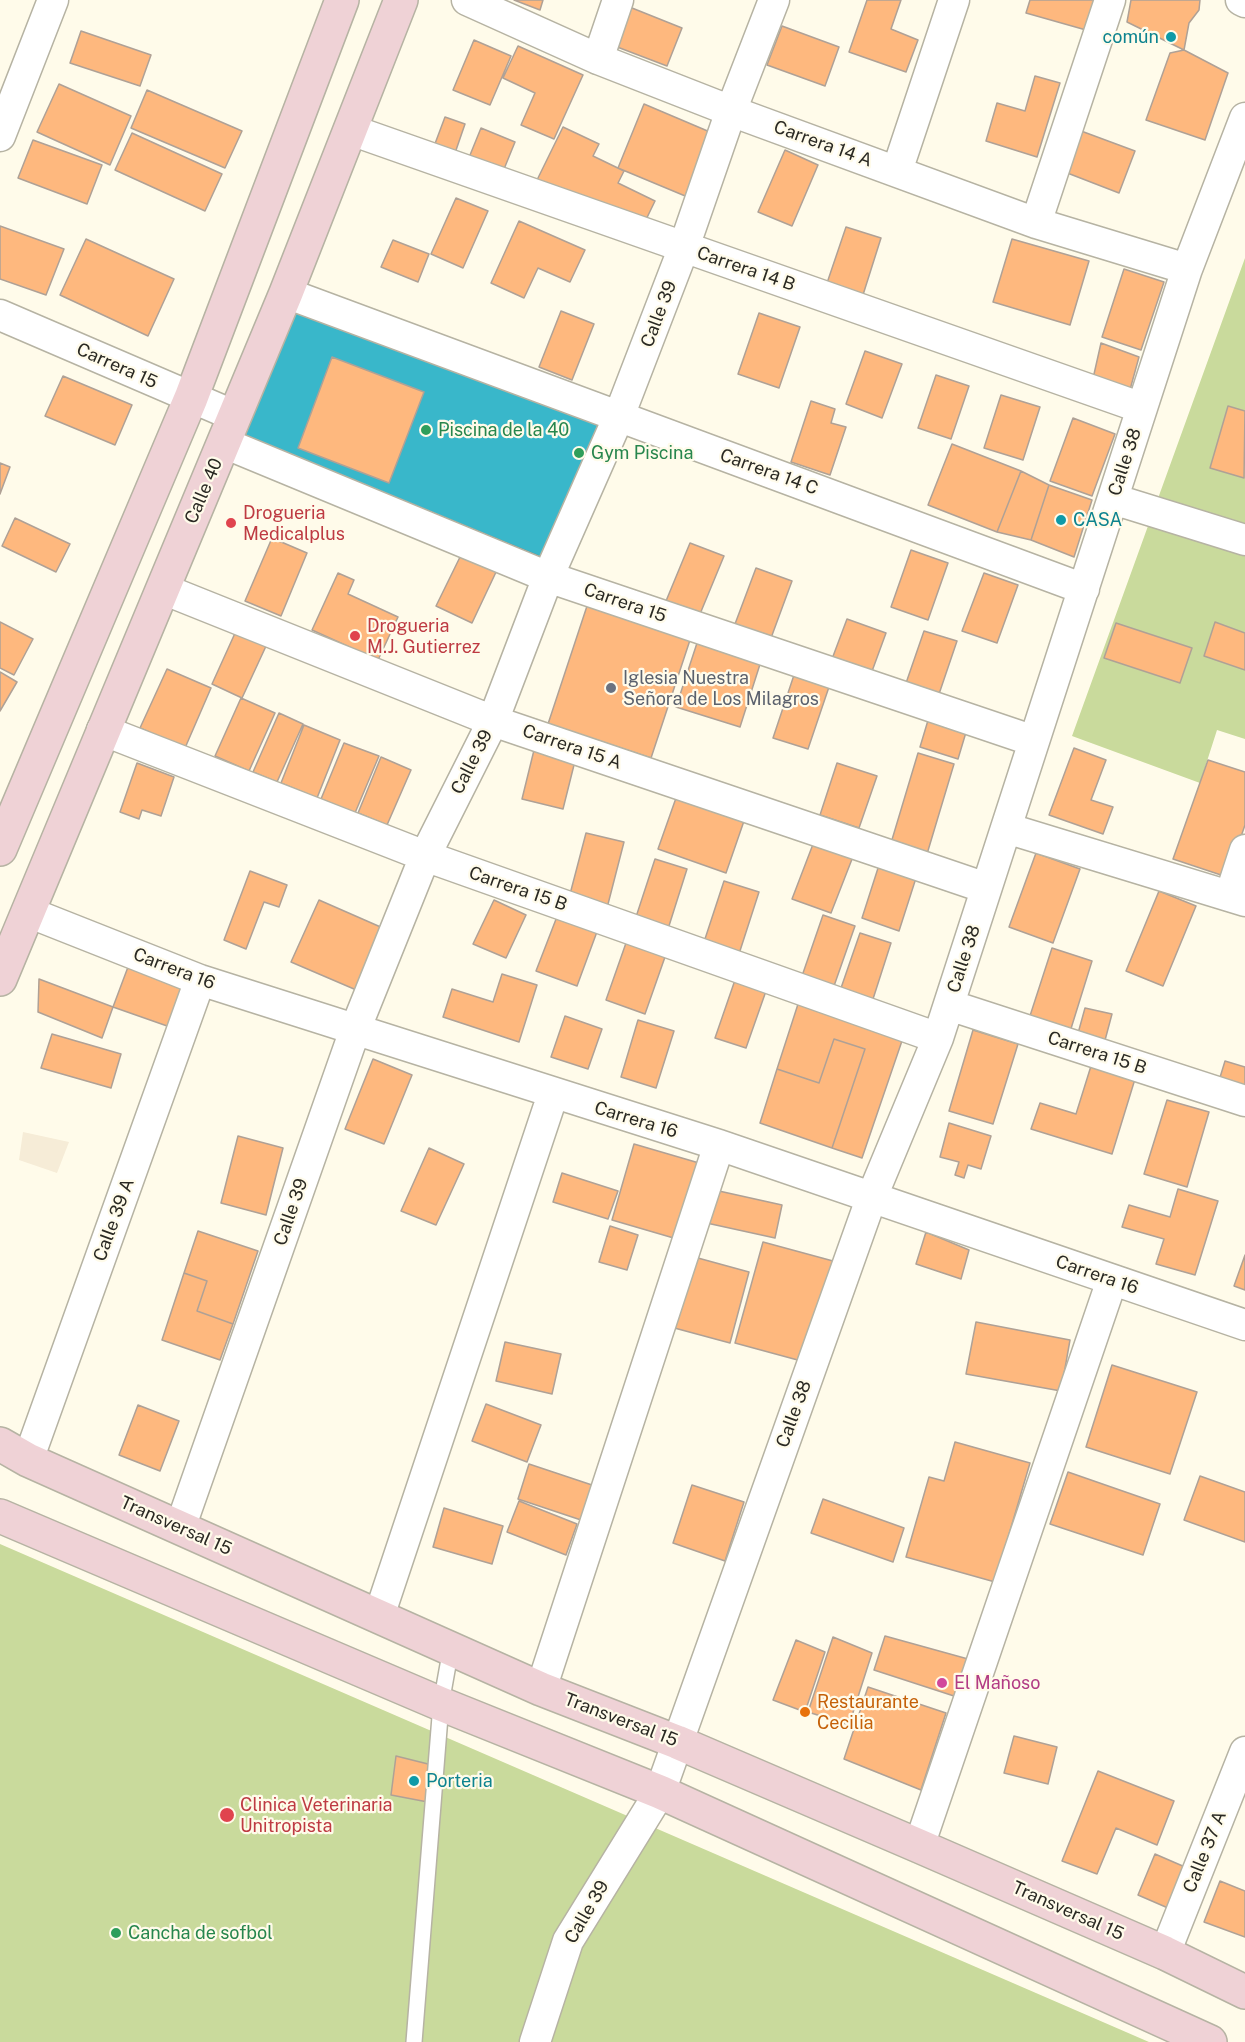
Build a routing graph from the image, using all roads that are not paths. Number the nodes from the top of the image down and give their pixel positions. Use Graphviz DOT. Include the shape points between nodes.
graph roads {
  1 [pos="53,0"];
  2 [pos="342,0"];
  3 [pos="401,0"];
  4 [pos="467,0"];
  5 [pos="618,0"];
  6 [pos="774,0"];
  7 [pos="954,0"];
  8 [pos="1110,0"];
  9 [pos="1241,0"];
  10 [pos="1245,2"];
  11 [pos="598,59"];
  12 [pos="10,82"];
  13 [pos="731,111"];
  14 [pos="1245,118"];
  15 [pos="351,130"];
  16 [pos="0,136"];
  17 [pos="897,171"];
  18 [pos="1036,223"];
  19 [pos="684,247"];
  20 [pos="1187,269"];
  21 [pos="286,293"];
  22 [pos="2,322"];
  23 [pos="191,398"];
  24 [pos="1142,408"];
  25 [pos="619,416"];
  26 [pos="230,429"];
  27 [pos="1113,499"];
  28 [pos="1245,540"];
  29 [pos="548,577"];
  30 [pos="163,589"];
  31 [pos="1084,589"];
  32 [pos="493,721"];
  33 [pos="102,730"];
  34 [pos="1034,741"];
  35 [pos="1006,828"];
  36 [pos="0,849"];
  37 [pos="1245,850"];
  38 [pos="425,856"];
  39 [pos="986,888"];
  40 [pos="1238,898"];
  41 [pos="28,912"];
  42 [pos="0,979"];
  43 [pos="200,980"];
  44 [pos="949,1005"];
  45 [pos="355,1030"];
  46 [pos="938,1038"];
  47 [pos="553,1094"];
  48 [pos="1245,1101"];
  49 [pos="719,1145"];
  50 [pos="871,1199"];
  51 [pos="1112,1280"];
  52 [pos="1245,1325"];
  53 [pos="0,1444"];
  54 [pos="28,1460"];
  55 [pos="0,1516"];
  56 [pos="180,1528"];
  57 [pos="379,1616"];
  58 [pos="451,1648"];
  59 [pos="541,1689"];
  60 [pos="441,1704"];
  61 [pos="677,1742"];
  62 [pos="1245,1752"];
  63 [pos="660,1792"];
  64 [pos="919,1846"];
  65 [pos="1165,1953"];
  66 [pos="1245,1992"];
  67 [pos="414,2042"];
  68 [pos="535,2042"];
  69 [pos="1210,2042"];
  1 -- 12 [label="street"];
  2 -- 23 [label="street"];
  3 -- 15 [label="street, Calle 40"];
  4 -- 11 [label="street, Carrera 14 A"];
  5 -- 11 [label="street"];
  6 -- 13 [label="street, Calle 39"];
  7 -- 17 [label="street"];
  8 -- 18 [label="street"];
  9 -- 10 [label="street"];
  11 -- 13 [label="street, Carrera 14 A"];
  12 -- 16 [label="street"];
  13 -- 17 [label="street, Carrera 14 A"];
  13 -- 19 [label="street, Calle 39"];
  14 -- 20 [label="street, Calle 38"];
  15 -- 19 [label="street, Carrera 14 B"];
  15 -- 21 [label="street, Calle 40"];
  17 -- 18 [label="street, Carrera 14 A"];
  18 -- 20 [label="street, Carrera 14 A"];
  19 -- 24 [label="street, Carrera 14 B"];
  19 -- 25 [label="street, Calle 39"];
  20 -- 24 [label="street, Calle 38"];
  21 -- 25 [label="street, Carrera 14 C"];
  21 -- 26 [label="street, Calle 40"];
  22 -- 23 [label="street, Carrera 15"];
  23 -- 26 [label="street, Carrera 15"];
  23 -- 36 [label="street"];
  24 -- 27 [label="street, Calle 38"];
  25 -- 29 [label="street, Calle 39"];
  25 -- 31 [label="street, Carrera 14 C"];
  26 -- 29 [label="street, Carrera 15"];
  26 -- 30 [label="street, Calle 40"];
  27 -- 28 [label="street"];
  27 -- 31 [label="street, Calle 38"];
  29 -- 32 [label="street, Calle 39"];
  29 -- 34 [label="street, Carrera 15"];
  30 -- 32 [label="street, Carrera 15 A"];
  30 -- 33 [label="street, Calle 40"];
  31 -- 34 [label="street, Calle 38"];
  32 -- 38 [label="street, Calle 39"];
  32 -- 39 [label="street, Carrera 15 A"];
  33 -- 38 [label="street, Carrera 15 B"];
  33 -- 41 [label="street, Calle 40"];
  34 -- 35 [label="street, Calle 38"];
  35 -- 39 [label="street, Calle 38"];
  35 -- 40 [label="street"];
  37 -- 40 [label="street"];
  38 -- 45 [label="street, Calle 39"];
  38 -- 46 [label="street, Carrera 15 B"];
  39 -- 44 [label="street, Calle 38"];
  41 -- 42 [label="street, Calle 40"];
  41 -- 43 [label="street, Carrera 16"];
  43 -- 45 [label="street, Carrera 16"];
  43 -- 54 [label="street, Calle 39 A"];
  44 -- 46 [label="street, Calle 38"];
  44 -- 48 [label="street, Carrera 15 B"];
  45 -- 47 [label="street, Carrera 16"];
  45 -- 56 [label="street, Calle 39"];
  46 -- 50 [label="street, Calle 38"];
  47 -- 49 [label="street, Carrera 16"];
  47 -- 57 [label="street"];
  49 -- 50 [label="street, Carrera 16"];
  49 -- 59 [label="street"];
  50 -- 51 [label="street, Carrera 16"];
  50 -- 61 [label="street, Calle 38"];
  51 -- 52 [label="street, Carrera 16"];
  51 -- 64 [label="street"];
  53 -- 54 [label="street, Transversal 15"];
  54 -- 56 [label="street, Transversal 15"];
  55 -- 60 [label="street"];
  56 -- 57 [label="street, Transversal 15"];
  57 -- 58 [label="street, Transversal 15"];
  58 -- 59 [label="street, Transversal 15"];
  58 -- 60 [label="lane"];
  59 -- 61 [label="street, Transversal 15"];
  60 -- 63 [label="street"];
  60 -- 67 [label="lane"];
  61 -- 63 [label="street, Calle 38"];
  61 -- 64 [label="street, Transversal 15"];
  62 -- 65 [label="street, Calle 37 A"];
  63 -- 68 [label="street, Calle 39" via="568,1941"];
  63 -- 69 [label="street"];
  64 -- 65 [label="street, Transversal 15"];
  65 -- 66 [label="street, Transversal 15"];
}
